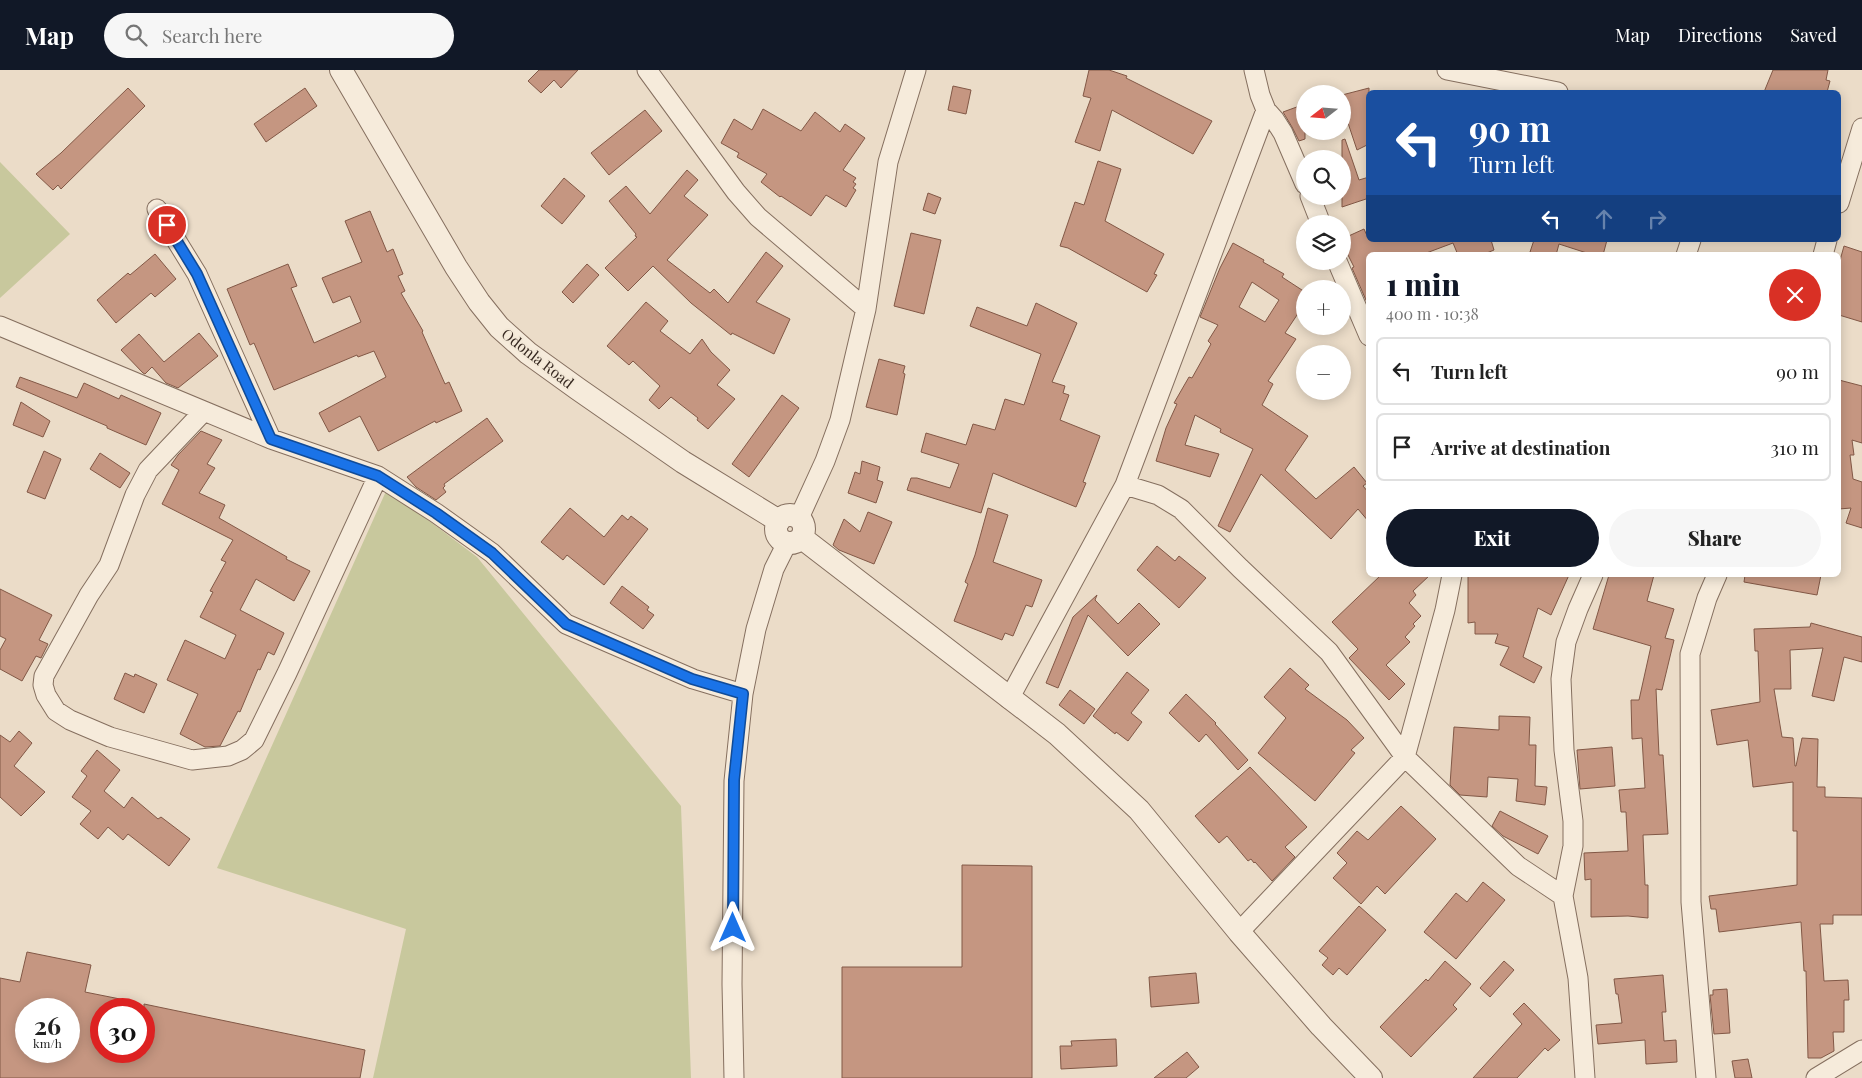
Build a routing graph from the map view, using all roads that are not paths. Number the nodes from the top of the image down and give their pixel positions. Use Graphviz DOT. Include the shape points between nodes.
graph roads {
  1 [pos="341,70"];
  2 [pos="647,70"];
  3 [pos="916,70"];
  4 [pos="1254,70"];
  5 [pos="1447,70"];
  6 [pos="1466,74"];
  7 [pos="1471,90"];
  8 [pos="1548,90"];
  9 [pos="1266,110"];
  10 [pos="1862,128"];
  11 [pos="1851,157"];
  12 [pos="1296,163"];
  13 [pos="1841,195"];
  14 [pos="157,209"];
  15 [pos="1341,270"];
  16 [pos="866,309"];
  17 [pos="0,326"];
  18 [pos="1366,329"];
  19 [pos="204,411"];
  20 [pos="271,439"];
  21 [pos="378,476"];
  22 [pos="1125,485"];
  23 [pos="792,530"];
  24 [pos="1452,577"];
  25 [pos="1592,577"];
  26 [pos="1716,577"];
  27 [pos="743,694"];
  28 [pos="1009,699"];
  29 [pos="1405,757"];
  30 [pos="1563,896"];
  31 [pos="1239,932"];
  32 [pos="1862,1050"];
  33 [pos="734,1078"];
  34 [pos="1371,1078"];
  35 [pos="1585,1078"];
  36 [pos="1706,1078"];
  37 [pos="1816,1078"];
  1 -- 23 [label="street, Odonla Road" via="456,267 499,328 528,353 683,462"];
  2 -- 16 [label="street" via="758,217"];
  3 -- 16 [label="street" via="888,162"];
  4 -- 9 [label="street"];
  5 -- 6 [label="street"];
  6 -- 7 [label="street"];
  6 -- 8 [label="street"];
  9 -- 12 [label="street" via="1283,133"];
  9 -- 22 [label="street"];
  10 -- 11 [label="street"];
  11 -- 13 [label="street"];
  14 -- 20 [label="street" via="197,274"];
  15 -- 18 [label="street"];
  16 -- 23 [label="street" via="840,420 825,461"];
  17 -- 19 [label="street"];
  19 -- 20 [label="street"];
  19 -- 21 [label="street" via="148,470 135,495 109,565 44,676 46,694 56,711 110,737 192,760 228,756 254,740"];
  20 -- 21 [label="street"];
  21 -- 27 [label="street" via="492,553 566,624 692,679"];
  22 -- 28 [label="street"];
  22 -- 29 [label="street" via="1158,495 1181,509 1329,652"];
  23 -- 27 [label="street" via="774,569 756,629"];
  23 -- 28 [label="street, Odonla Road"];
  24 -- 29 [label="street"];
  25 -- 30 [label="street" via="1566,642 1561,678 1564,750 1573,821 1573,846"];
  26 -- 36 [label="street" via="1690,654 1691,902"];
  27 -- 33 [label="street" via="734,780"];
  28 -- 31 [label="street, Odonla Road" via="1057,734 1139,810"];
  29 -- 30 [label="street" via="1518,866"];
  29 -- 31 [label="street"];
  30 -- 35 [label="street" via="1578,978"];
  31 -- 34 [label="street, Odonla Road"];
  32 -- 37 [label="street"];
}
